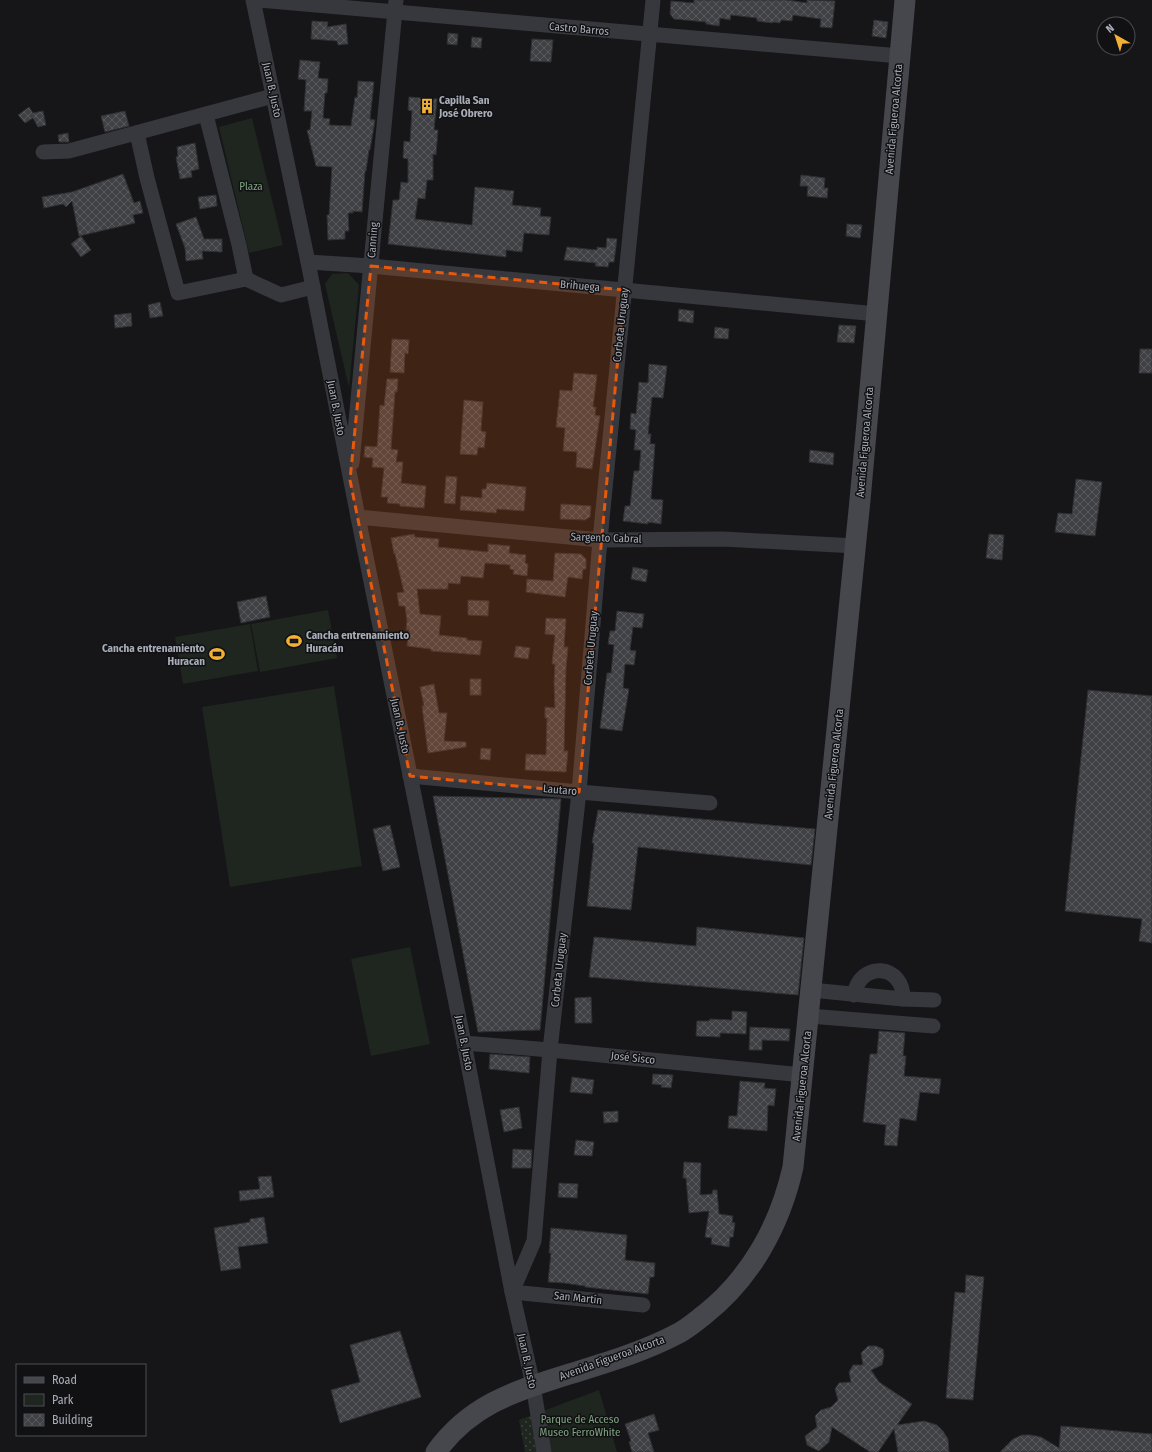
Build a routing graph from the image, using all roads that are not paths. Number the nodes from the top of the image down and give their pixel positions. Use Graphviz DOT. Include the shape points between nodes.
graph roads {
  1 [pos="253,0"];
  2 [pos="258,0"];
  3 [pos="653,0"];
  4 [pos="905,0"];
  5 [pos="395,6"];
  6 [pos="650,35"];
  7 [pos="900,56"];
  8 [pos="273,96"];
  9 [pos="206,115"];
  10 [pos="137,133"];
  11 [pos="43,152"];
  12 [pos="308,262"];
  13 [pos="370,266"];
  14 [pos="246,279"];
  15 [pos="313,287"];
  16 [pos="624,290"];
  17 [pos="877,314"];
  18 [pos="350,480"];
  19 [pos="358,517"];
  20 [pos="600,540"];
  21 [pos="856,546"];
  22 [pos="410,776"];
  23 [pos="579,792"];
  24 [pos="710,803"];
  25 [pos="811,990"];
  26 [pos="854,995"];
  27 [pos="903,1000"];
  28 [pos="934,1000"];
  29 [pos="809,1016"];
  30 [pos="933,1026"];
  31 [pos="464,1043"];
  32 [pos="550,1050"];
  33 [pos="803,1075"];
  34 [pos="512,1292"];
  35 [pos="644,1305"];
  36 [pos="533,1386"];
  37 [pos="436,1452"];
  38 [pos="544,1452"];
  1 -- 8 [label="street, Juan B. Justo"];
  2 -- 5 [label="street, Castro Barros"];
  3 -- 6 [label="street, Corbeta Uruguay"];
  4 -- 7 [label="main road, Avenida Figueroa Alcorta"];
  5 -- 6 [label="street, Castro Barros"];
  5 -- 13 [label="street, Canning"];
  6 -- 7 [label="street, Castro Barros"];
  6 -- 16 [label="street, Corbeta Uruguay"];
  7 -- 17 [label="main road, Avenida Figueroa Alcorta"];
  8 -- 9 [label="street"];
  8 -- 12 [label="street, Juan B. Justo"];
  9 -- 10 [label="street"];
  9 -- 14 [label="street"];
  10 -- 11 [label="street" via="69,151"];
  10 -- 14 [label="street" via="178,293"];
  12 -- 13 [label="street, Brihuega"];
  12 -- 15 [label="street, Juan B. Justo"];
  13 -- 16 [label="street, Brihuega"];
  13 -- 18 [label="street, Canning"];
  14 -- 15 [label="street" via="281,295"];
  15 -- 18 [label="street, Juan B. Justo"];
  16 -- 17 [label="street, Brihuega"];
  16 -- 20 [label="street, Corbeta Uruguay"];
  17 -- 21 [label="main road, Avenida Figueroa Alcorta"];
  18 -- 19 [label="street, Juan B. Justo"];
  19 -- 20 [label="street, Sargento Cabral"];
  19 -- 22 [label="street, Juan B. Justo"];
  20 -- 21 [label="street, Sargento Cabral" via="723,539"];
  20 -- 23 [label="street, Corbeta Uruguay"];
  21 -- 25 [label="main road, Avenida Figueroa Alcorta"];
  22 -- 23 [label="street, Lautaro"];
  22 -- 31 [label="street, Juan B. Justo"];
  23 -- 24 [label="street, Lautaro"];
  23 -- 32 [label="street, Corbeta Uruguay"];
  25 -- 26 [label="street"];
  25 -- 29 [label="main road, Avenida Figueroa Alcorta"];
  26 -- 27 [label="street"];
  26 -- 27 [label="street" via="856,987 866,974 881,971 896,977 901,984"];
  27 -- 28 [label="street"];
  29 -- 30 [label="street"];
  29 -- 33 [label="main road, Avenida Figueroa Alcorta"];
  31 -- 32 [label="street, José Sisco"];
  31 -- 34 [label="street, Juan B. Justo"];
  32 -- 33 [label="street, José Sisco"];
  32 -- 34 [label="street, Corbeta Uruguay" via="534,1241"];
  33 -- 36 [label="main road, Avenida Figueroa Alcorta" via="793,1167 787,1193 763,1246 732,1289 697,1320 661,1342"];
  34 -- 35 [label="street, San Martín"];
  34 -- 36 [label="street, Juan B. Justo"];
  36 -- 37 [label="main road, Avenida Figueroa Alcorta" via="496,1400 481,1409 454,1430"];
  36 -- 38 [label="street, Juan B. Justo"];
}
